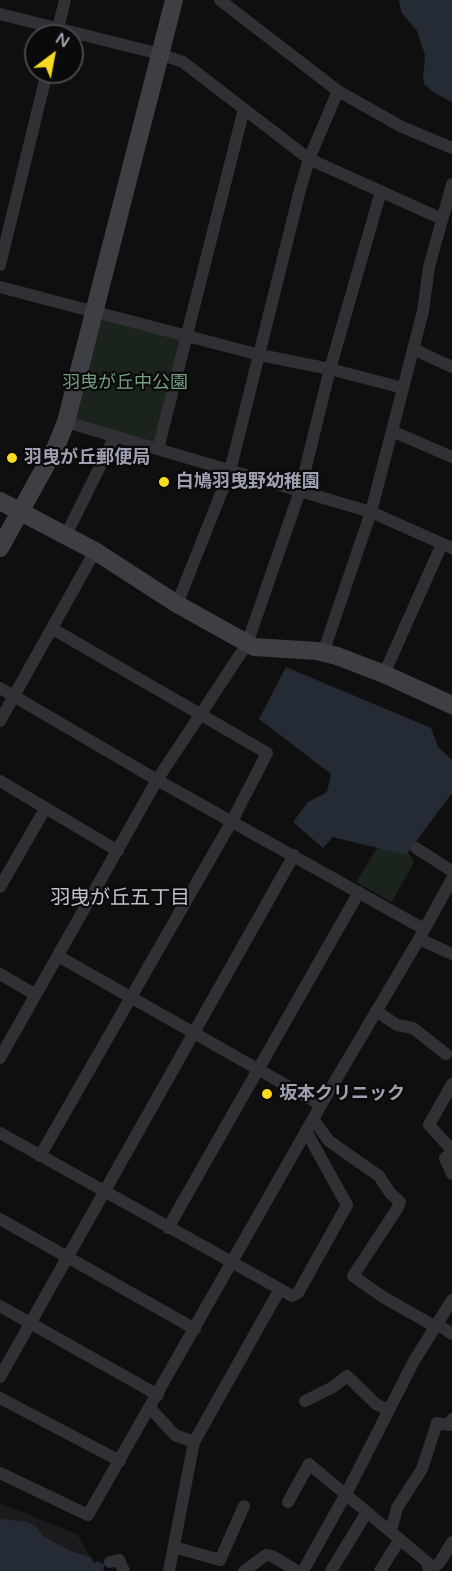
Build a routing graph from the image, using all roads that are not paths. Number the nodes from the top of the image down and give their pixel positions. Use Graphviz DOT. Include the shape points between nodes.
graph roads {
  1 [pos="65,0"];
  2 [pos="174,0"];
  3 [pos="220,0"];
  4 [pos="0,14"];
  5 [pos="32,24"];
  6 [pos="59,24"];
  7 [pos="84,38"];
  8 [pos="160,54"];
  9 [pos="44,84"];
  10 [pos="338,91"];
  11 [pos="244,109"];
  12 [pos="452,148"];
  13 [pos="309,159"];
  14 [pos="452,184"];
  15 [pos="381,191"];
  16 [pos="442,219"];
  17 [pos="0,265"];
  18 [pos="0,287"];
  19 [pos="94,312"];
  20 [pos="186,336"];
  21 [pos="413,349"];
  22 [pos="260,354"];
  23 [pos="452,367"];
  24 [pos="330,369"];
  25 [pos="403,388"];
  26 [pos="66,422"];
  27 [pos="392,431"];
  28 [pos="114,436"];
  29 [pos="158,449"];
  30 [pos="452,458"];
  31 [pos="230,471"];
  32 [pos="300,491"];
  33 [pos="0,501"];
  34 [pos="21,511"];
  35 [pos="371,512"];
  36 [pos="66,535"];
  37 [pos="447,546"];
  38 [pos="0,548"];
  39 [pos="95,551"];
  40 [pos="177,604"];
  41 [pos="53,629"];
  42 [pos="247,644"];
  43 [pos="323,652"];
  44 [pos="384,674"];
  45 [pos="0,688"];
  46 [pos="14,696"];
  47 [pos="451,703"];
  48 [pos="199,714"];
  49 [pos="0,721"];
  50 [pos="157,780"];
  51 [pos="0,781"];
  52 [pos="45,808"];
  53 [pos="232,821"];
  54 [pos="416,848"];
  55 [pos="118,851"];
  56 [pos="294,855"];
  57 [pos="452,871"];
  58 [pos="452,879"];
  59 [pos="0,887"];
  60 [pos="359,892"];
  61 [pos="422,934"];
  62 [pos="452,954"];
  63 [pos="58,956"];
  64 [pos="0,974"];
  65 [pos="36,995"];
  66 [pos="131,997"];
  67 [pos="376,1011"];
  68 [pos="194,1033"];
  69 [pos="446,1054"];
  70 [pos="1,1055"];
  71 [pos="258,1070"];
  72 [pos="452,1084"];
  73 [pos="321,1105"];
  74 [pos="313,1119"];
  75 [pos="306,1131"];
  76 [pos="0,1133"];
  77 [pos="452,1151"];
  78 [pos="40,1156"];
  79 [pos="452,1174"];
  80 [pos="105,1191"];
  81 [pos="0,1220"];
  82 [pos="168,1228"];
  83 [pos="68,1257"];
  84 [pos="232,1262"];
  85 [pos="280,1289"];
  86 [pos="452,1300"];
  87 [pos="0,1306"];
  88 [pos="31,1323"];
  89 [pos="436,1325"];
  90 [pos="195,1329"];
  91 [pos="452,1334"];
  92 [pos="0,1377"];
  93 [pos="158,1395"];
  94 [pos="0,1398"];
  95 [pos="305,1401"];
  96 [pos="150,1408"];
  97 [pos="388,1410"];
  98 [pos="452,1419"];
  99 [pos="194,1442"];
  100 [pos="120,1461"];
  101 [pos="0,1473"];
  102 [pos="346,1494"];
  103 [pos="288,1502"];
  104 [pos="244,1506"];
  105 [pos="367,1512"];
  106 [pos="395,1535"];
  107 [pos="452,1542"];
  108 [pos="174,1547"];
  109 [pos="110,1562"];
  110 [pos="123,1571"];
  111 [pos="169,1571"];
  112 [pos="244,1571"];
  113 [pos="297,1571"];
  114 [pos="303,1571"];
  115 [pos="331,1571"];
  116 [pos="380,1571"];
  117 [pos="429,1571"];
  1 -- 6 [label="street"];
  2 -- 8 [label="street"];
  3 -- 10 [label="street"];
  4 -- 5 [label="street"];
  7 -- 8 [label="street"];
  8 -- 11 [label="street" via="183,62"];
  8 -- 19 [label="street"];
  9 -- 17 [label="street"];
  10 -- 12 [label="street" via="402,127"];
  10 -- 13 [label="street"];
  11 -- 13 [label="street"];
  11 -- 20 [label="street"];
  13 -- 15 [label="street"];
  13 -- 22 [label="street"];
  14 -- 16 [label="street"];
  15 -- 16 [label="street"];
  15 -- 24 [label="street"];
  16 -- 21 [label="street"];
  18 -- 19 [label="street"];
  19 -- 20 [label="street"];
  19 -- 26 [label="street"];
  20 -- 22 [label="street"];
  20 -- 29 [label="street"];
  21 -- 23 [label="street"];
  21 -- 25 [label="street"];
  22 -- 24 [label="street"];
  22 -- 31 [label="street"];
  24 -- 25 [label="street"];
  24 -- 32 [label="street"];
  25 -- 27 [label="street"];
  26 -- 28 [label="street"];
  26 -- 34 [label="street"];
  27 -- 30 [label="street"];
  27 -- 35 [label="street"];
  28 -- 29 [label="street"];
  28 -- 36 [label="street"];
  29 -- 31 [label="street"];
  31 -- 32 [label="street"];
  31 -- 40 [label="street"];
  32 -- 35 [label="street"];
  32 -- 42 [label="street"];
  33 -- 34 [label="street"];
  34 -- 36 [label="street"];
  34 -- 38 [label="street"];
  35 -- 37 [label="street"];
  35 -- 43 [label="street"];
  36 -- 39 [label="street"];
  37 -- 44 [label="street"];
  39 -- 40 [label="street"];
  39 -- 41 [label="street"];
  40 -- 42 [label="street"];
  41 -- 46 [label="street"];
  41 -- 48 [label="street"];
  42 -- 43 [label="street" via="272,650"];
  42 -- 48 [label="street"];
  43 -- 44 [label="street"];
  44 -- 47 [label="street"];
  45 -- 46 [label="street"];
  46 -- 49 [label="street"];
  46 -- 50 [label="street"];
  48 -- 50 [label="street"];
  48 -- 53 [label="street" via="267,753"];
  50 -- 53 [label="street"];
  50 -- 55 [label="street"];
  51 -- 52 [label="street"];
  52 -- 55 [label="street"];
  52 -- 59 [label="street"];
  53 -- 56 [label="street"];
  53 -- 66 [label="street"];
  54 -- 57 [label="street"];
  55 -- 63 [label="street"];
  56 -- 60 [label="street"];
  56 -- 68 [label="street"];
  58 -- 61 [label="street"];
  60 -- 61 [label="street"];
  60 -- 71 [label="street"];
  61 -- 62 [label="street"];
  61 -- 67 [label="street"];
  63 -- 65 [label="street"];
  63 -- 66 [label="street"];
  64 -- 65 [label="street"];
  65 -- 70 [label="street"];
  66 -- 68 [label="street"];
  66 -- 78 [label="street"];
  67 -- 69 [label="street" via="397,1025 413,1028"];
  67 -- 73 [label="street"];
  68 -- 71 [label="street"];
  68 -- 80 [label="street"];
  71 -- 73 [label="street"];
  71 -- 82 [label="street"];
  72 -- 77 [label="street" via="429,1125"];
  73 -- 74 [label="street"];
  74 -- 75 [label="street"];
  74 -- 89 [label="street" via="329,1141 378,1176 400,1202 353,1276"];
  75 -- 84 [label="street"];
  75 -- 85 [label="street" via="347,1205 298,1293 292,1296"];
  76 -- 78 [label="street"];
  77 -- 79 [label="street" via="445,1158"];
  78 -- 80 [label="street"];
  80 -- 82 [label="street"];
  80 -- 83 [label="street"];
  81 -- 83 [label="street"];
  82 -- 84 [label="street"];
  83 -- 88 [label="street"];
  83 -- 90 [label="street"];
  84 -- 85 [label="street"];
  84 -- 90 [label="street"];
  85 -- 99 [label="street"];
  86 -- 89 [label="street"];
  87 -- 88 [label="street"];
  88 -- 92 [label="street"];
  88 -- 93 [label="street"];
  89 -- 91 [label="street"];
  89 -- 97 [label="street"];
  90 -- 93 [label="street"];
  93 -- 96 [label="street"];
  94 -- 100 [label="street"];
  95 -- 97 [label="street" via="347,1376 376,1404"];
  96 -- 99 [label="street" via="175,1435"];
  96 -- 100 [label="street"];
  97 -- 102 [label="street"];
  98 -- 106 [label="street" via="449,1425 437,1424 422,1469 397,1508"];
  99 -- 108 [label="street"];
  100 -- 101 [label="street" via="88,1515"];
  102 -- 103 [label="street" via="309,1464"];
  102 -- 105 [label="street"];
  102 -- 114 [label="street"];
  104 -- 108 [label="street" via="220,1560"];
  105 -- 106 [label="street"];
  105 -- 115 [label="street"];
  106 -- 116 [label="street"];
  106 -- 117 [label="street" via="427,1562"];
  107 -- 117 [label="street" via="440,1562"];
  108 -- 111 [label="street"];
  109 -- 110 [label="street" via="119,1560"];
  112 -- 113 [label="street" via="266,1555"];
}
